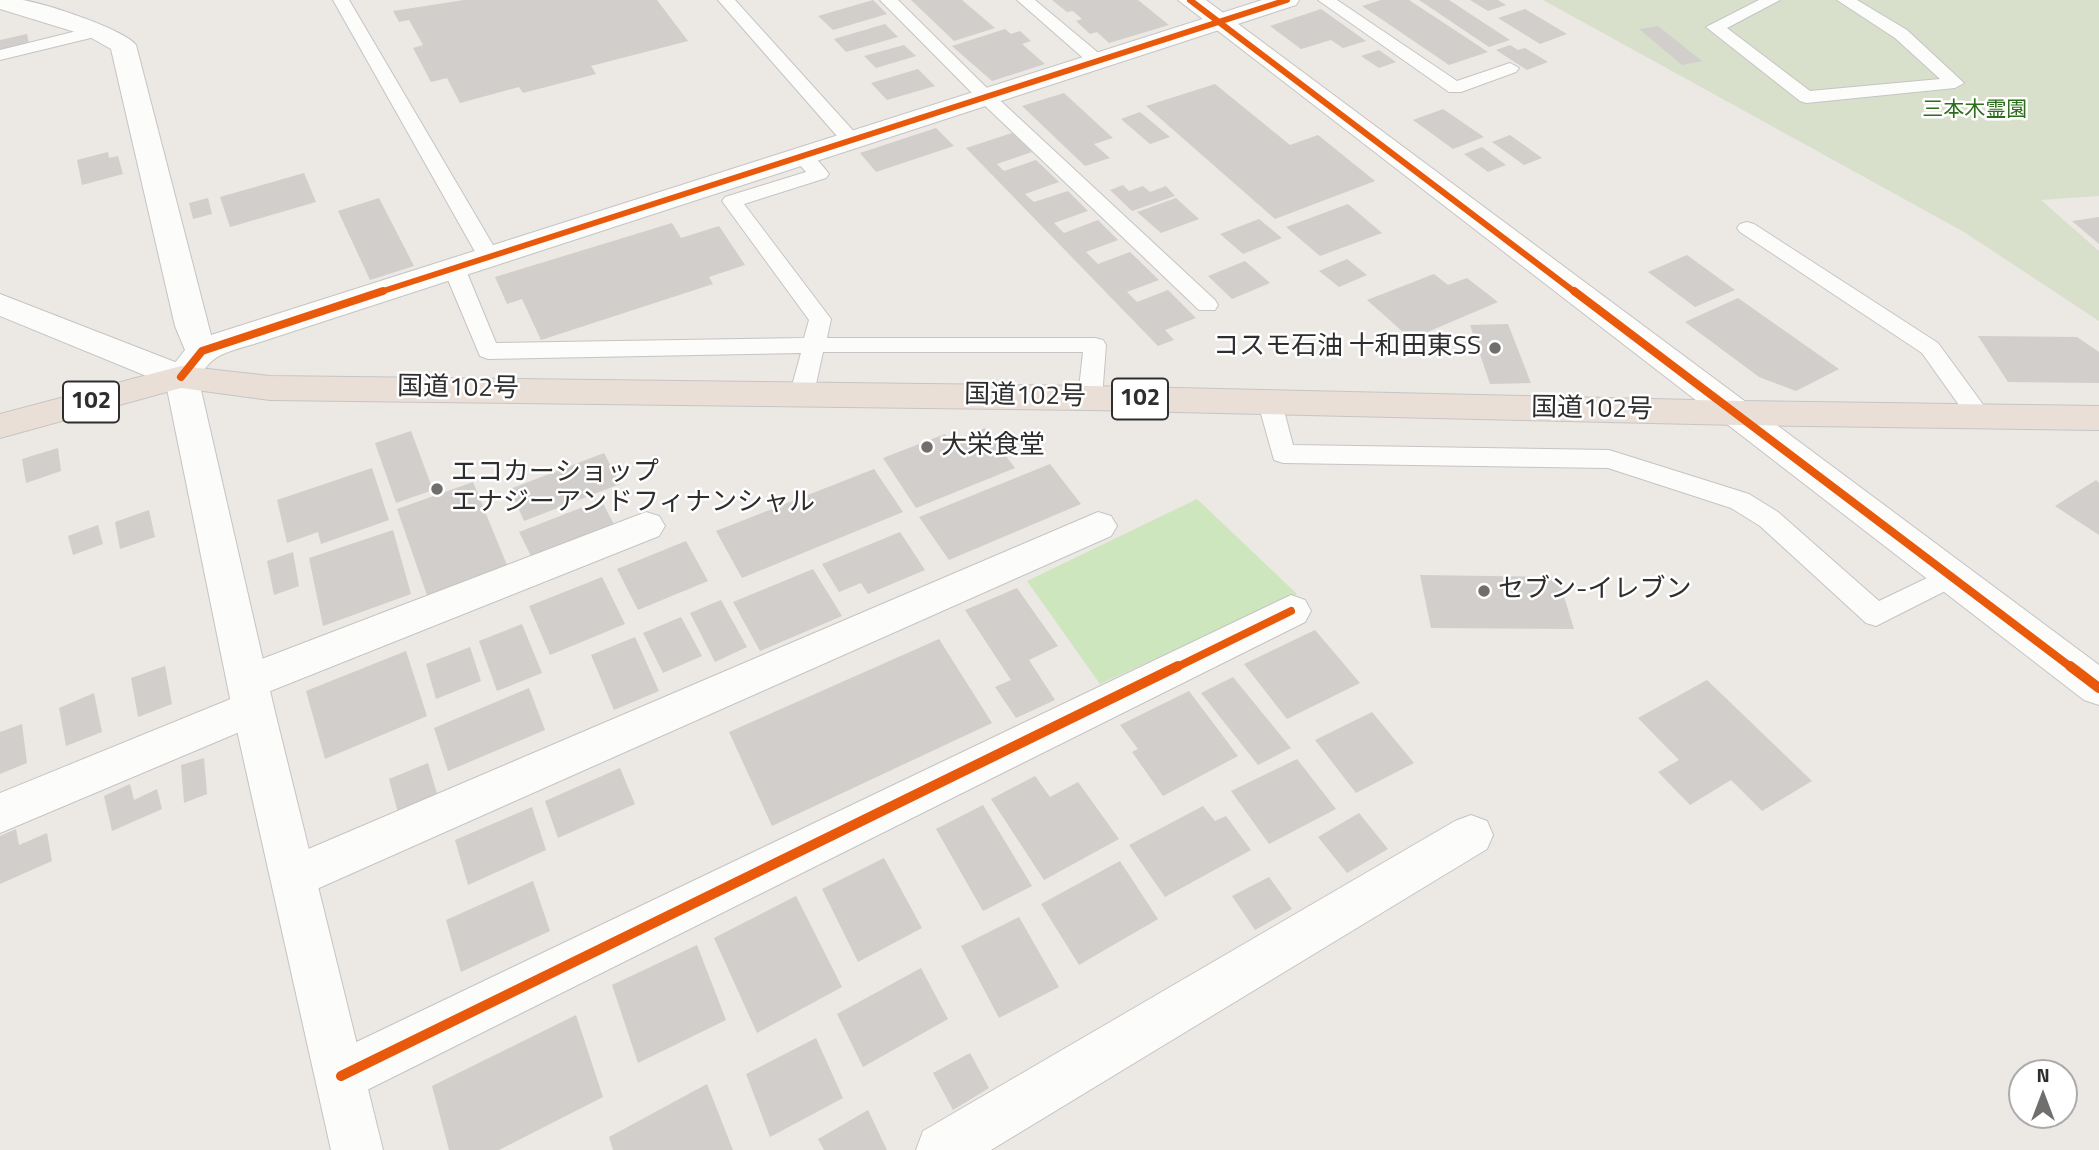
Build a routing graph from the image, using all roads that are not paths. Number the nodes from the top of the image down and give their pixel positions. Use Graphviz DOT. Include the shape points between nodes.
graph roads {
  1 [pos="341,0"];
  2 [pos="726,0"];
  3 [pos="888,0"];
  4 [pos="1025,0"];
  5 [pos="1190,0"];
  6 [pos="1287,0"];
  7 [pos="1326,0"];
  8 [pos="1772,0"];
  9 [pos="1845,0"];
  10 [pos="0,1"];
  11 [pos="1217,21"];
  12 [pos="97,31"];
  13 [pos="0,55"];
  14 [pos="1096,60"];
  15 [pos="1510,68"];
  16 [pos="985,96"];
  17 [pos="851,140"];
  18 [pos="802,156"];
  19 [pos="1747,228"];
  20 [pos="489,257"];
  21 [pos="454,268"];
  22 [pos="0,304"];
  23 [pos="1207,305"];
  24 [pos="814,345"];
  25 [pos="192,364"];
  26 [pos="802,393"];
  27 [pos="1090,398"];
  28 [pos="1270,403"];
  29 [pos="1738,413"];
  30 [pos="1979,416"];
  31 [pos="2099,418"];
  32 [pos="0,426"];
  33 [pos="646,526"];
  34 [pos="1098,526"];
  35 [pos="1952,576"];
  36 [pos="1292,611"];
  37 [pos="2099,688"];
  38 [pos="250,695"];
  39 [pos="0,813"];
  40 [pos="1471,835"];
  41 [pos="294,877"];
  42 [pos="341,1076"];
  43 [pos="357,1150"];
  44 [pos="942,1150"];
  1 -- 20 [label="lane"];
  2 -- 17 [label="lane"];
  3 -- 16 [label="lane"];
  4 -- 14 [label="lane"];
  5 -- 11 [label="street"];
  6 -- 11 [label="street"];
  7 -- 15 [label="lane" via="1455,88"];
  8 -- 9 [label="lane" via="1715,27 1806,97 1955,83 1900,34"];
  10 -- 12 [label="street"];
  11 -- 14 [label="street"];
  11 -- 29 [label="street"];
  12 -- 13 [label="lane"];
  12 -- 25 [label="street" via="123,45 191,326"];
  14 -- 16 [label="street"];
  16 -- 17 [label="street"];
  16 -- 23 [label="lane"];
  17 -- 18 [label="street"];
  18 -- 20 [label="street"];
  18 -- 24 [label="lane" via="819,174 732,201 820,319"];
  19 -- 30 [label="lane" via="1930,348"];
  20 -- 21 [label="street"];
  21 -- 24 [label="lane" via="488,351"];
  21 -- 25 [label="street"];
  22 -- 25 [label="street"];
  24 -- 26 [label="lane"];
  24 -- 27 [label="lane" via="1095,345"];
  25 -- 26 [label="highway, 国道102号 / 102" via="270,388"];
  25 -- 32 [label="highway, 国道102号 / 102"];
  25 -- 38 [label="street"];
  26 -- 27 [label="highway, 国道102号 / 102"];
  27 -- 28 [label="highway, 国道102号 / 102"];
  28 -- 29 [label="highway, 国道102号 / 102"];
  28 -- 35 [label="lane" via="1283,454 1609,459 1740,501 1769,519 1876,615"];
  29 -- 30 [label="highway, 国道102号 / 102"];
  29 -- 35 [label="street"];
  30 -- 31 [label="highway, 国道102号 / 102"];
  33 -- 38 [label="street"];
  34 -- 41 [label="street"];
  35 -- 37 [label="street"];
  36 -- 42 [label="street"];
  38 -- 39 [label="street"];
  38 -- 41 [label="street"];
  40 -- 44 [label="street"];
  41 -- 42 [label="street"];
  42 -- 43 [label="street"];
}
